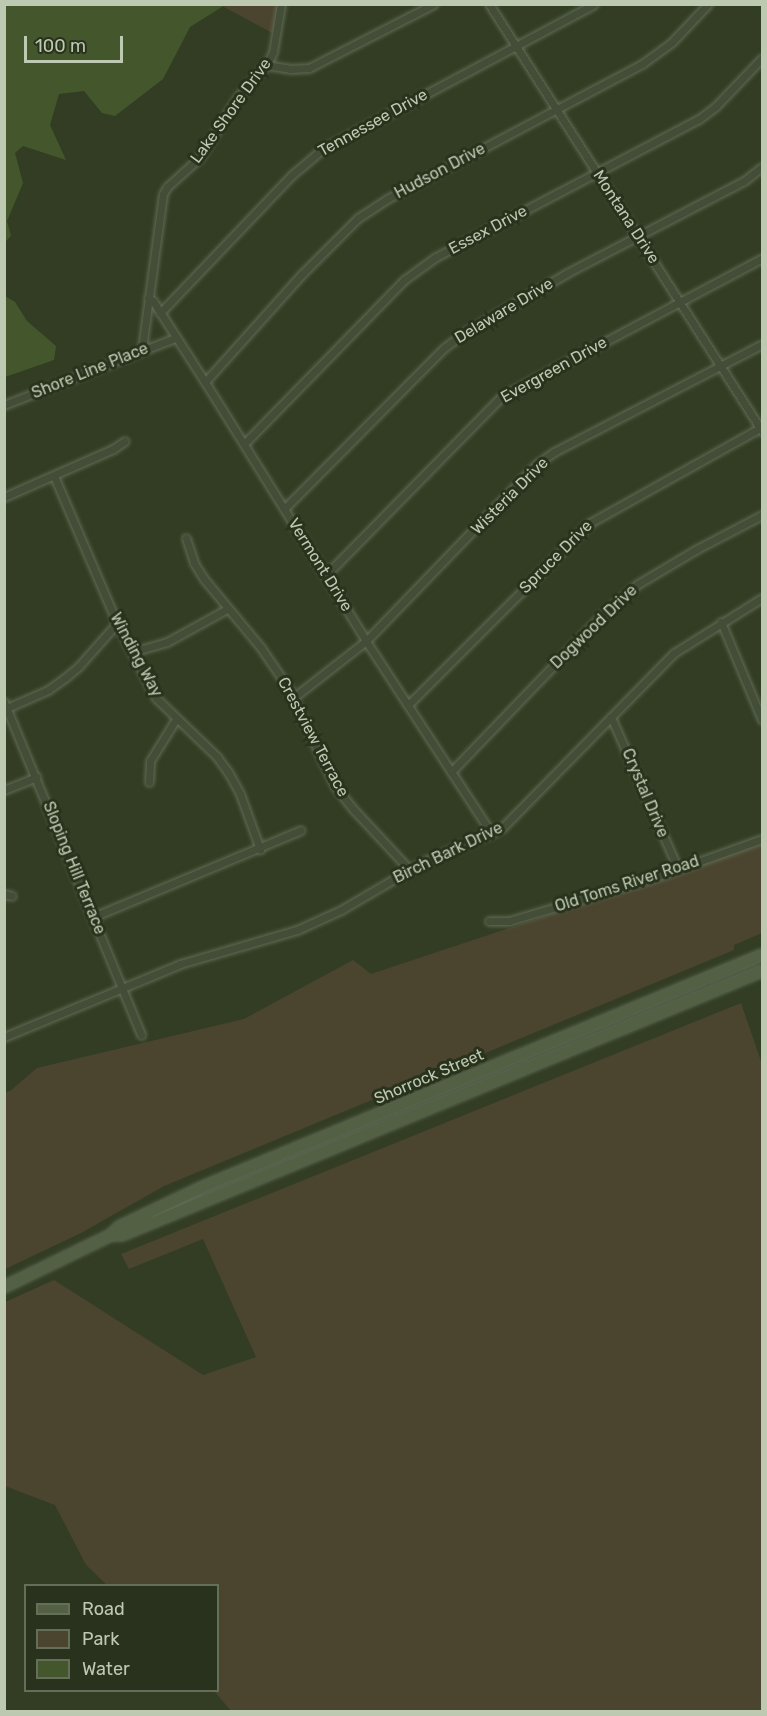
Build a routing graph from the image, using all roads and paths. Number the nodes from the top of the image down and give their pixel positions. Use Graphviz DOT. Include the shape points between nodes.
graph roads {
  1 [pos="282,4"];
  2 [pos="434,4"];
  3 [pos="489,4"];
  4 [pos="594,4"];
  5 [pos="708,4"];
  6 [pos="516,46"];
  7 [pos="762,58"];
  8 [pos="266,65"];
  9 [pos="557,110"];
  10 [pos="762,167"];
  11 [pos="597,173"];
  12 [pos="639,237"];
  13 [pos="762,258"];
  14 [pos="148,298"];
  15 [pos="680,301"];
  16 [pos="160,313"];
  17 [pos="175,338"];
  18 [pos="762,344"];
  19 [pos="142,349"];
  20 [pos="722,366"];
  21 [pos="205,382"];
  22 [pos="4,405"];
  23 [pos="762,429"];
  24 [pos="125,441"];
  25 [pos="244,444"];
  26 [pos="54,476"];
  27 [pos="4,497"];
  28 [pos="285,508"];
  29 [pos="762,515"];
  30 [pos="186,538"];
  31 [pos="326,575"];
  32 [pos="762,598"];
  33 [pos="227,609"];
  34 [pos="721,622"];
  35 [pos="117,623"];
  36 [pos="366,641"];
  37 [pos="132,652"];
  38 [pos="293,698"];
  39 [pos="6,705"];
  40 [pos="408,705"];
  41 [pos="611,717"];
  42 [pos="176,719"];
  43 [pos="762,720"];
  44 [pos="451,772"];
  45 [pos="36,777"];
  46 [pos="149,782"];
  47 [pos="4,790"];
  48 [pos="301,830"];
  49 [pos="492,834"];
  50 [pos="762,839"];
  51 [pos="260,849"];
  52 [pos="678,869"];
  53 [pos="410,870"];
  54 [pos="93,917"];
  55 [pos="489,921"];
  56 [pos="762,955"];
  57 [pos="762,963"];
  58 [pos="762,970"];
  59 [pos="696,983"];
  60 [pos="122,988"];
  61 [pos="141,1035"];
  62 [pos="4,1037"];
  63 [pos="111,1235"];
  64 [pos="4,1287"];
  1 -- 8 [label="street, Lake Shore Drive" via="273,52"];
  2 -- 8 [label="street" via="309,68"];
  3 -- 6 [label="street, Montana Drive"];
  4 -- 6 [label="street, Tennessee Drive"];
  5 -- 9 [label="street, Hudson Drive" via="672,42 648,59"];
  6 -- 9 [label="street, Montana Drive"];
  6 -- 16 [label="street, Tennessee Drive" via="309,159"];
  7 -- 11 [label="street, Essex Drive" via="699,119"];
  8 -- 14 [label="street, Lake Shore Drive" via="238,97 199,158 163,194"];
  9 -- 11 [label="street, Montana Drive"];
  9 -- 21 [label="street, Hudson Drive" via="358,218"];
  10 -- 12 [label="street, Delaware Drive" via="744,181"];
  11 -- 12 [label="street, Montana Drive"];
  11 -- 25 [label="street, Essex Drive" via="436,257 404,280"];
  12 -- 15 [label="street, Montana Drive"];
  12 -- 28 [label="street, Delaware Drive" via="567,273 444,348"];
  13 -- 15 [label="street, Evergreen Drive"];
  14 -- 16 [label="street, Vermont Drive"];
  14 -- 19 [label="street, Lake Shore Drive"];
  15 -- 20 [label="street, Montana Drive"];
  15 -- 31 [label="street, Evergreen Drive" via="501,398"];
  16 -- 17 [label="street, Vermont Drive"];
  17 -- 19 [label="street, Shore Line Place"];
  17 -- 21 [label="street, Vermont Drive"];
  18 -- 20 [label="street, Wisteria Drive"];
  19 -- 22 [label="street, Shore Line Place"];
  20 -- 23 [label="street, Montana Drive"];
  20 -- 36 [label="street, Wisteria Drive" via="537,464"];
  21 -- 25 [label="street, Vermont Drive"];
  23 -- 40 [label="street, Spruce Drive" via="590,523"];
  24 -- 26 [label="street"];
  25 -- 28 [label="street, Vermont Drive"];
  26 -- 27 [label="street"];
  26 -- 35 [label="street, Winding Way"];
  28 -- 31 [label="street, Vermont Drive"];
  29 -- 44 [label="street, Dogwood Drive" via="638,584 600,617"];
  30 -- 33 [label="street, Crestview Terrace" via="194,564"];
  31 -- 36 [label="street, Vermont Drive"];
  32 -- 34 [label="street, Birch Bark Drive"];
  33 -- 37 [label="street" via="167,642"];
  33 -- 38 [label="street, Crestview Terrace" via="277,669"];
  34 -- 41 [label="street, Birch Bark Drive" via="674,653"];
  34 -- 43 [label="street"];
  35 -- 37 [label="street, Winding Way"];
  35 -- 39 [label="street" via="66,677 48,690"];
  36 -- 38 [label="street, Wisteria Drive"];
  36 -- 40 [label="street, Vermont Drive"];
  37 -- 42 [label="street, Winding Way" via="156,698"];
  38 -- 53 [label="street, Crestview Terrace" via="335,786"];
  39 -- 45 [label="street, Sloping Hill Terrace"];
  40 -- 44 [label="street, Vermont Drive"];
  41 -- 49 [label="street, Birch Bark Drive" via="514,819"];
  41 -- 52 [label="street, Crystal Drive"];
  42 -- 46 [label="street" via="150,761"];
  42 -- 51 [label="street, Winding Way" via="228,772"];
  44 -- 49 [label="street, Vermont Drive"];
  45 -- 47 [label="street"];
  45 -- 54 [label="street, Sloping Hill Terrace"];
  48 -- 51 [label="street"];
  49 -- 53 [label="street, Birch Bark Drive"];
  50 -- 52 [label="street, Old Toms River Road"];
  51 -- 54 [label="street"];
  52 -- 55 [label="street, Old Toms River Road" via="509,921"];
  53 -- 60 [label="street, Birch Bark Drive" via="297,930 208,953"];
  54 -- 60 [label="street, Sloping Hill Terrace"];
  56 -- 59 [label="main road, Shorrock Street"];
  57 -- 59 [label="main road"];
  58 -- 63 [label="main road, Shorrock Street" via="122,1235"];
  59 -- 63 [label="main road, Shorrock Street" via="205,1186 119,1227"];
  60 -- 61 [label="street, Sloping Hill Terrace"];
  60 -- 62 [label="street, Birch Bark Drive"];
  63 -- 64 [label="main road, Shorrock Street"];
}
